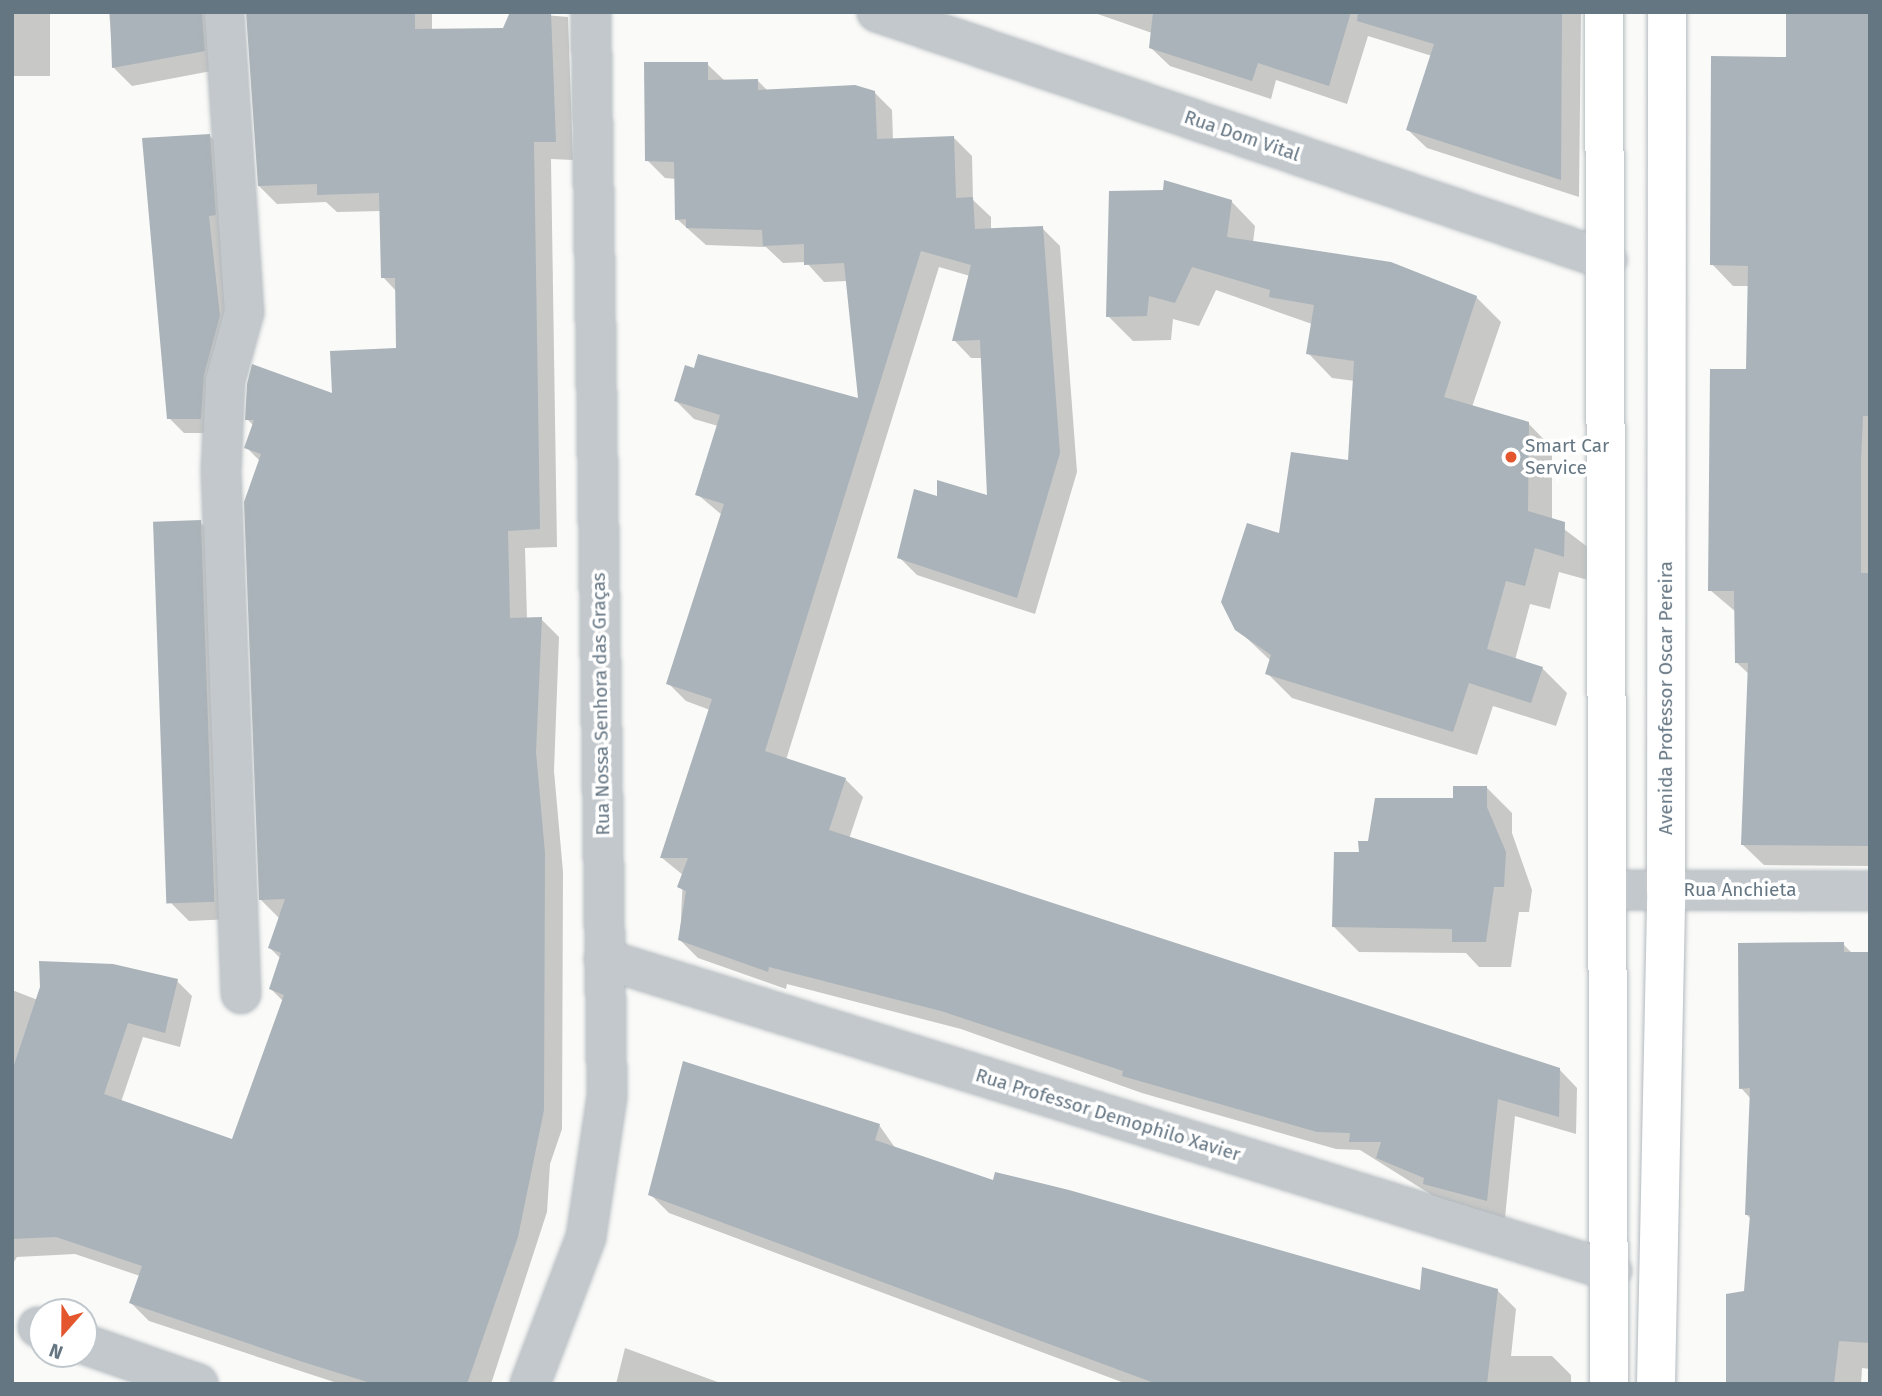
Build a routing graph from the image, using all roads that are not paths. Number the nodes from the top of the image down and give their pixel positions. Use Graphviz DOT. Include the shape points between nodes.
graph roads {
  1 [pos="224,12"];
  2 [pos="591,12"];
  3 [pos="877,12"];
  4 [pos="1604,12"];
  5 [pos="1667,12"];
  6 [pos="1607,260"];
  7 [pos="1610,890"];
  8 [pos="1666,890"];
  9 [pos="1870,891"];
  10 [pos="604,959"];
  11 [pos="241,994"];
  12 [pos="1612,1271"];
  13 [pos="98,1348"];
  14 [pos="198,1384"];
  15 [pos="530,1384"];
  16 [pos="1609,1384"];
  17 [pos="1656,1384"];
  1 -- 11 [label="street" via="244,312 225,382 221,471"];
  2 -- 10 [label="street, Rua Nossa Senhora das Graças"];
  3 -- 6 [label="street, Rua Dom Vital"];
  4 -- 6 [label="main road"];
  5 -- 8 [label="main road, Avenida Professor Oscar Pereira"];
  6 -- 7 [label="main road"];
  7 -- 8 [label="street, Rua Anchieta"];
  7 -- 12 [label="main road"];
  8 -- 9 [label="street, Rua Anchieta"];
  8 -- 17 [label="main road, Avenida Professor Oscar Pereira"];
  10 -- 12 [label="street, Rua Professor Demophilo Xavier"];
  10 -- 15 [label="street, Rua Nossa Senhora das Graças" via="607,1096 586,1237"];
  12 -- 16 [label="main road"];
  13 -- 14 [label="street"];
}
